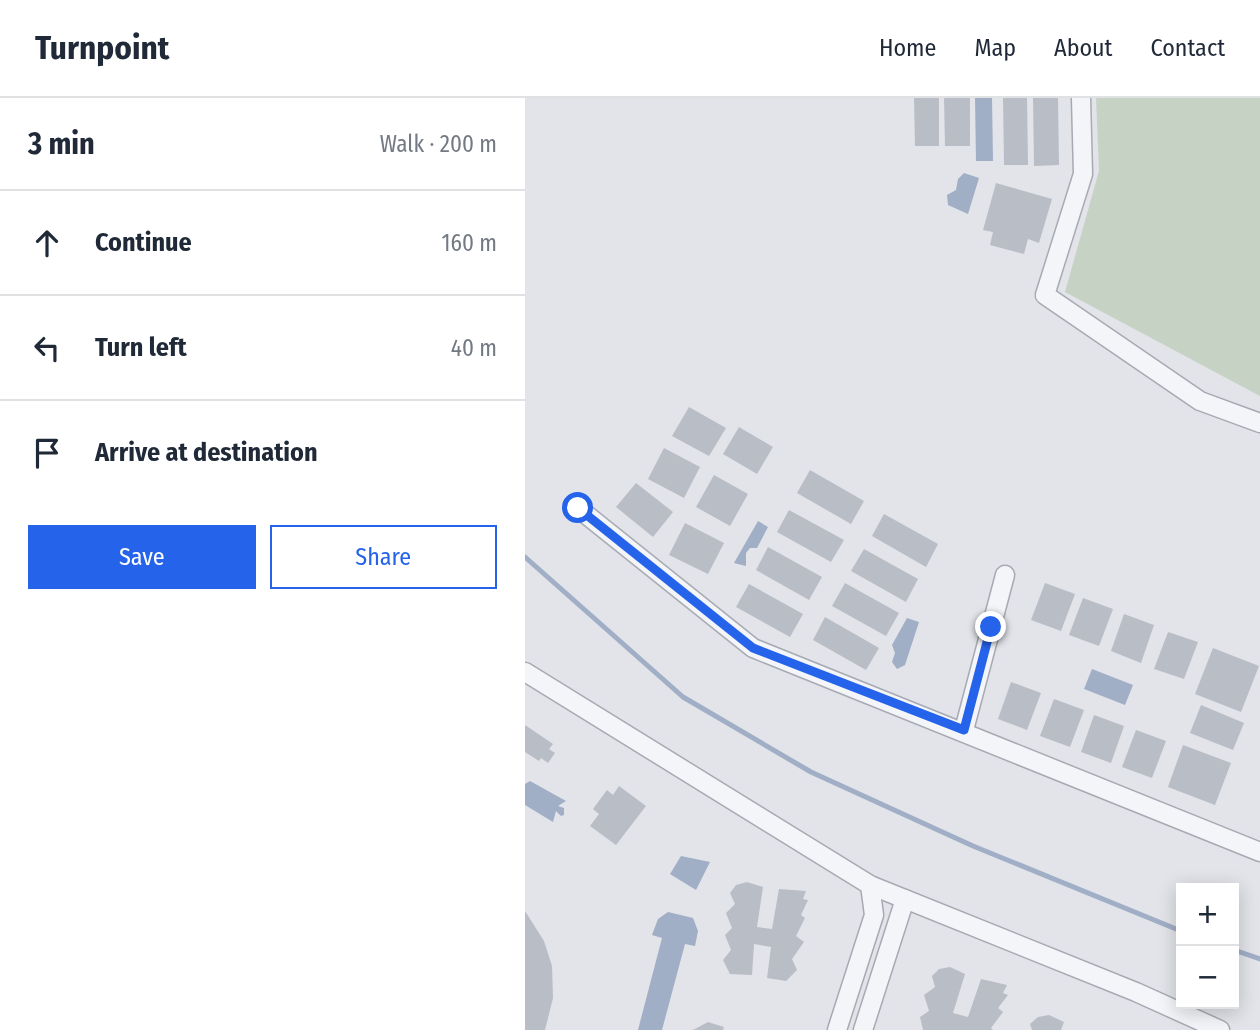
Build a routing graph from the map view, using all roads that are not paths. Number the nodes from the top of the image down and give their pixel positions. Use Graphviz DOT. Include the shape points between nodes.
graph roads {
  1 [pos="1081,98"];
  2 [pos="1260,423"];
  3 [pos="578,508"];
  4 [pos="1005,575"];
  5 [pos="525,672"];
  6 [pos="964,730"];
  7 [pos="1260,852"];
  8 [pos="870,885"];
  9 [pos="905,899"];
  10 [pos="837,1030"];
  11 [pos="863,1030"];
  12 [pos="1220,1030"];
  1 -- 2 [label="street" via="1083,174 1045,295 1200,401"];
  3 -- 6 [label="street" via="753,648"];
  4 -- 6 [label="street"];
  5 -- 8 [label="street"];
  6 -- 7 [label="street"];
  8 -- 9 [label="street"];
  8 -- 10 [label="street" via="874,915"];
  9 -- 11 [label="street"];
  9 -- 12 [label="street"];
}
